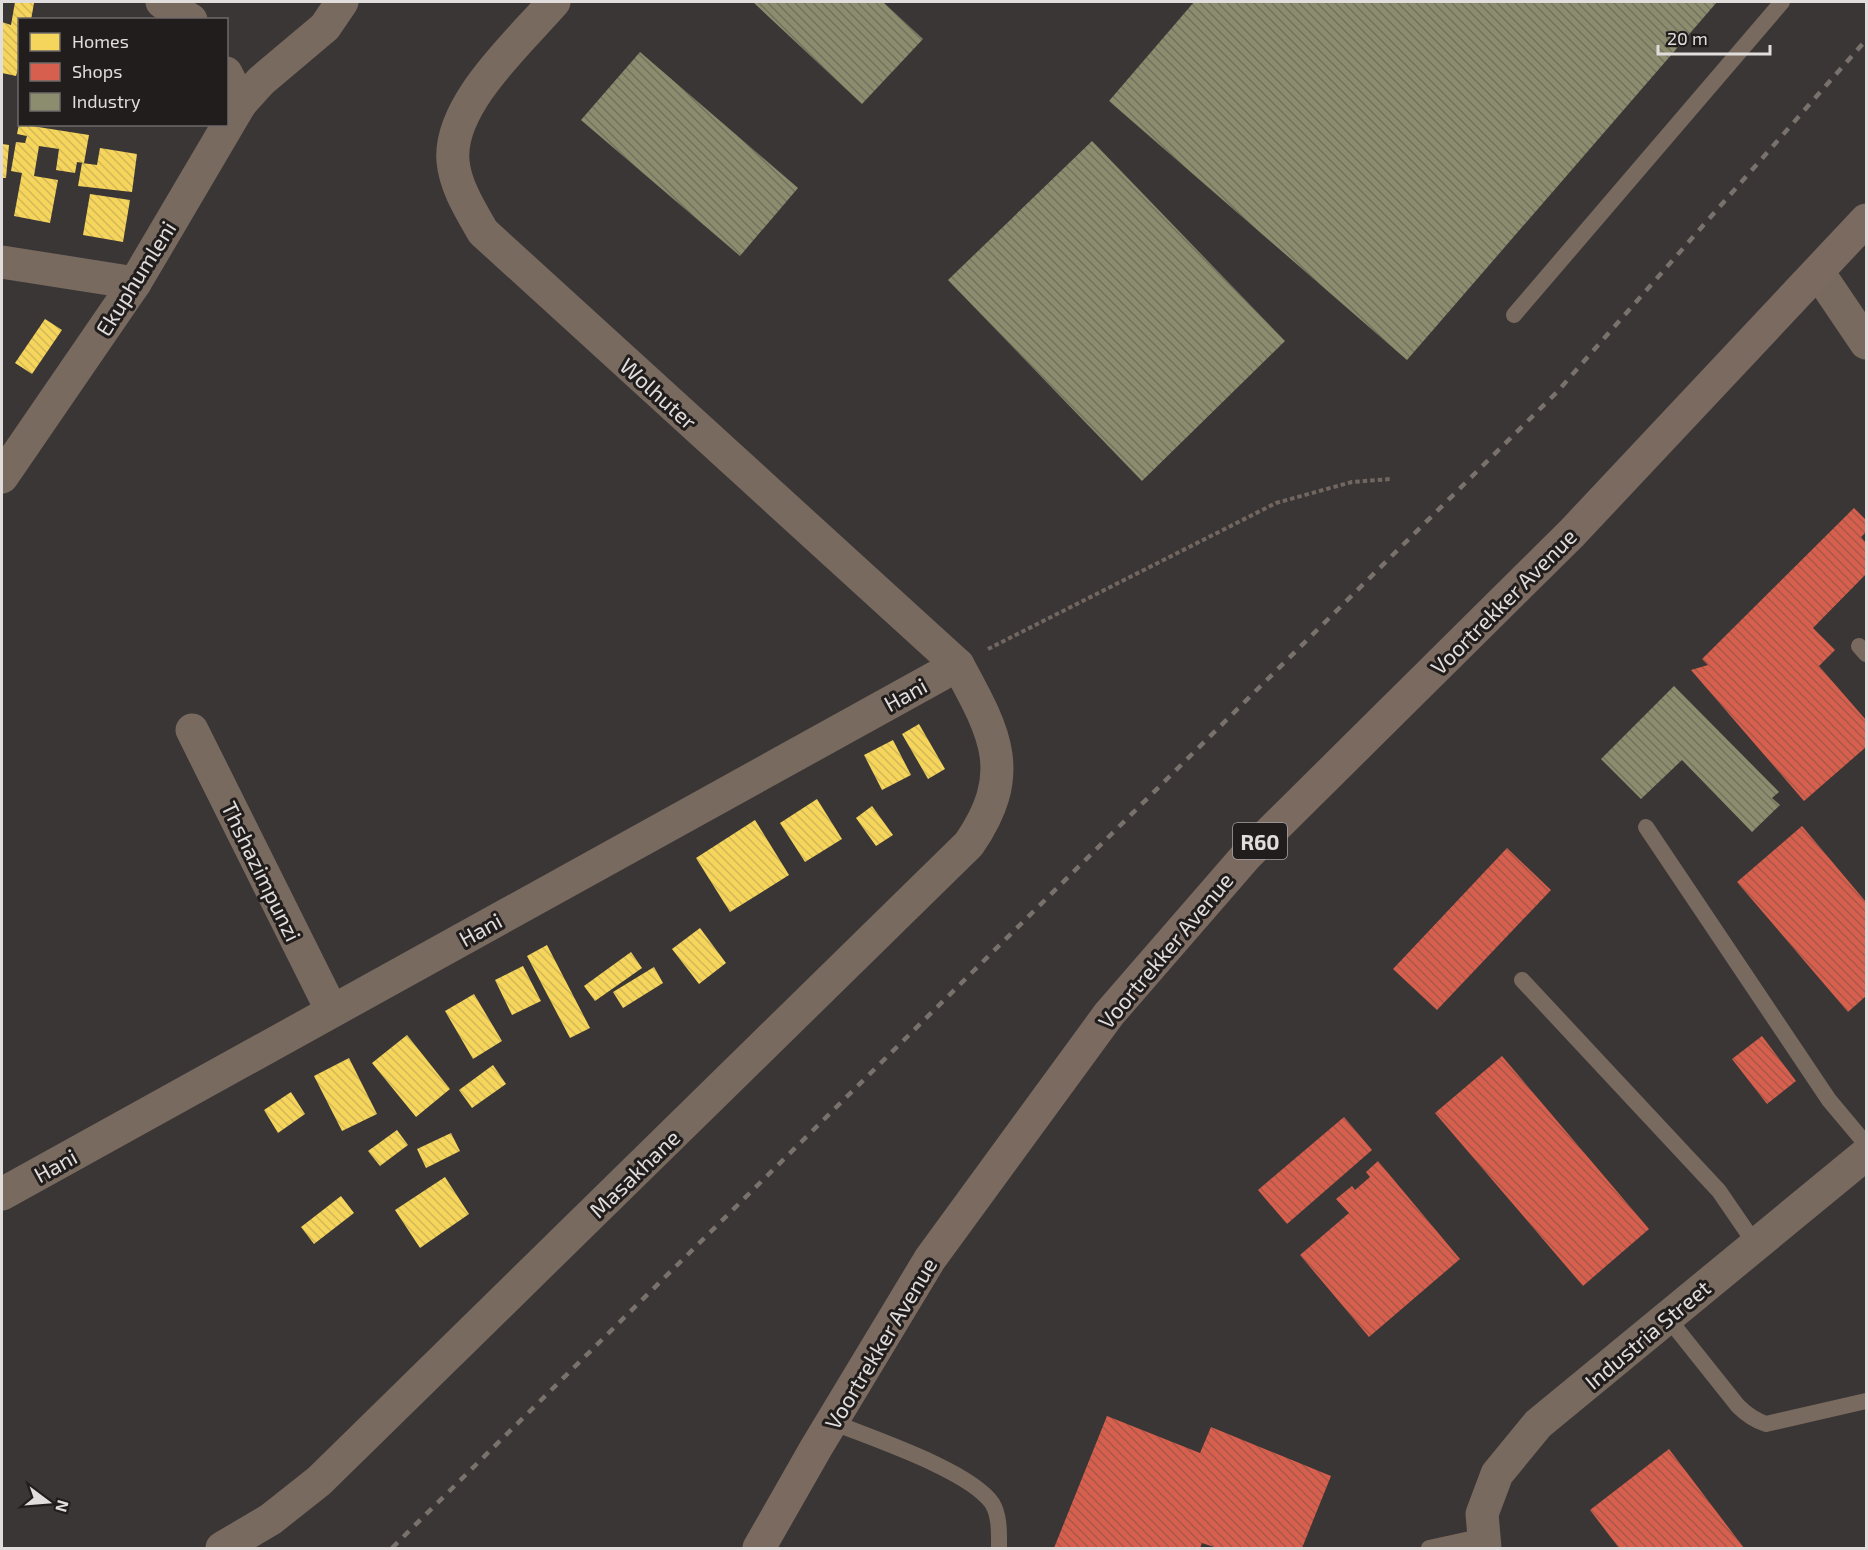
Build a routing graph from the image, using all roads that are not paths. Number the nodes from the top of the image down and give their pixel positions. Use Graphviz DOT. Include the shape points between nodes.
graph roads {
  1 [pos="162,2"];
  2 [pos="342,2"];
  3 [pos="554,2"];
  4 [pos="1782,2"];
  5 [pos="188,18"];
  6 [pos="228,77"];
  7 [pos="242,103"];
  8 [pos="1866,220"];
  9 [pos="2,262"];
  10 [pos="1818,272"];
  11 [pos="135,283"];
  12 [pos="1514,315"];
  13 [pos="1866,343"];
  14 [pos="2,477"];
  15 [pos="958,664"];
  16 [pos="192,730"];
  17 [pos="998,762"];
  18 [pos="1646,827"];
  19 [pos="1522,980"];
  20 [pos="332,1011"];
  21 [pos="1866,1144"];
  22 [pos="1866,1154"];
  23 [pos="2,1194"];
  24 [pos="1755,1245"];
  25 [pos="1667,1317"];
  26 [pos="1866,1401"];
  27 [pos="832,1422"];
  28 [pos="1484,1542"];
  29 [pos="222,1548"];
  30 [pos="759,1548"];
  31 [pos="999,1548"];
  32 [pos="1430,1548"];
  1 -- 5 [label="street"];
  2 -- 7 [label="street, Ekuphumleni" via="325,27 261,81"];
  3 -- 15 [label="street, Wolhuter" via="481,86 456,129 453,161 465,200 483,232"];
  4 -- 12 [label="lane"];
  6 -- 7 [label="street"];
  7 -- 11 [label="street, Ekuphumleni"];
  8 -- 10 [label="main road, Voortrekker Avenue / R60"];
  9 -- 11 [label="street"];
  10 -- 13 [label="street"];
  10 -- 27 [label="main road, Voortrekker Avenue / R60" via="1572,533 1293,807 1168,944 1109,1014 930,1259"];
  11 -- 14 [label="street, Ekuphumleni"];
  15 -- 17 [label="street, Wolhuter" via="993,734"];
  15 -- 20 [label="street, Hani"];
  16 -- 20 [label="street, Thshazimpunzi"];
  17 -- 29 [label="street, Masakhane" via="985,821 969,844 319,1481 271,1519"];
  18 -- 21 [label="lane" via="1829,1100"];
  19 -- 24 [label="lane" via="1719,1191"];
  20 -- 23 [label="street, Hani"];
  22 -- 24 [label="street, Industria Street"];
  24 -- 25 [label="street, Industria Street"];
  25 -- 26 [label="lane" via="1738,1406 1760,1422 1777,1422"];
  25 -- 28 [label="street, Industria Street" via="1538,1424 1497,1474 1482,1514"];
  27 -- 30 [label="main road, Voortrekker Avenue / R60"];
  27 -- 31 [label="lane" via="970,1484 992,1503 998,1519"];
  28 -- 32 [label="lane"];
}
